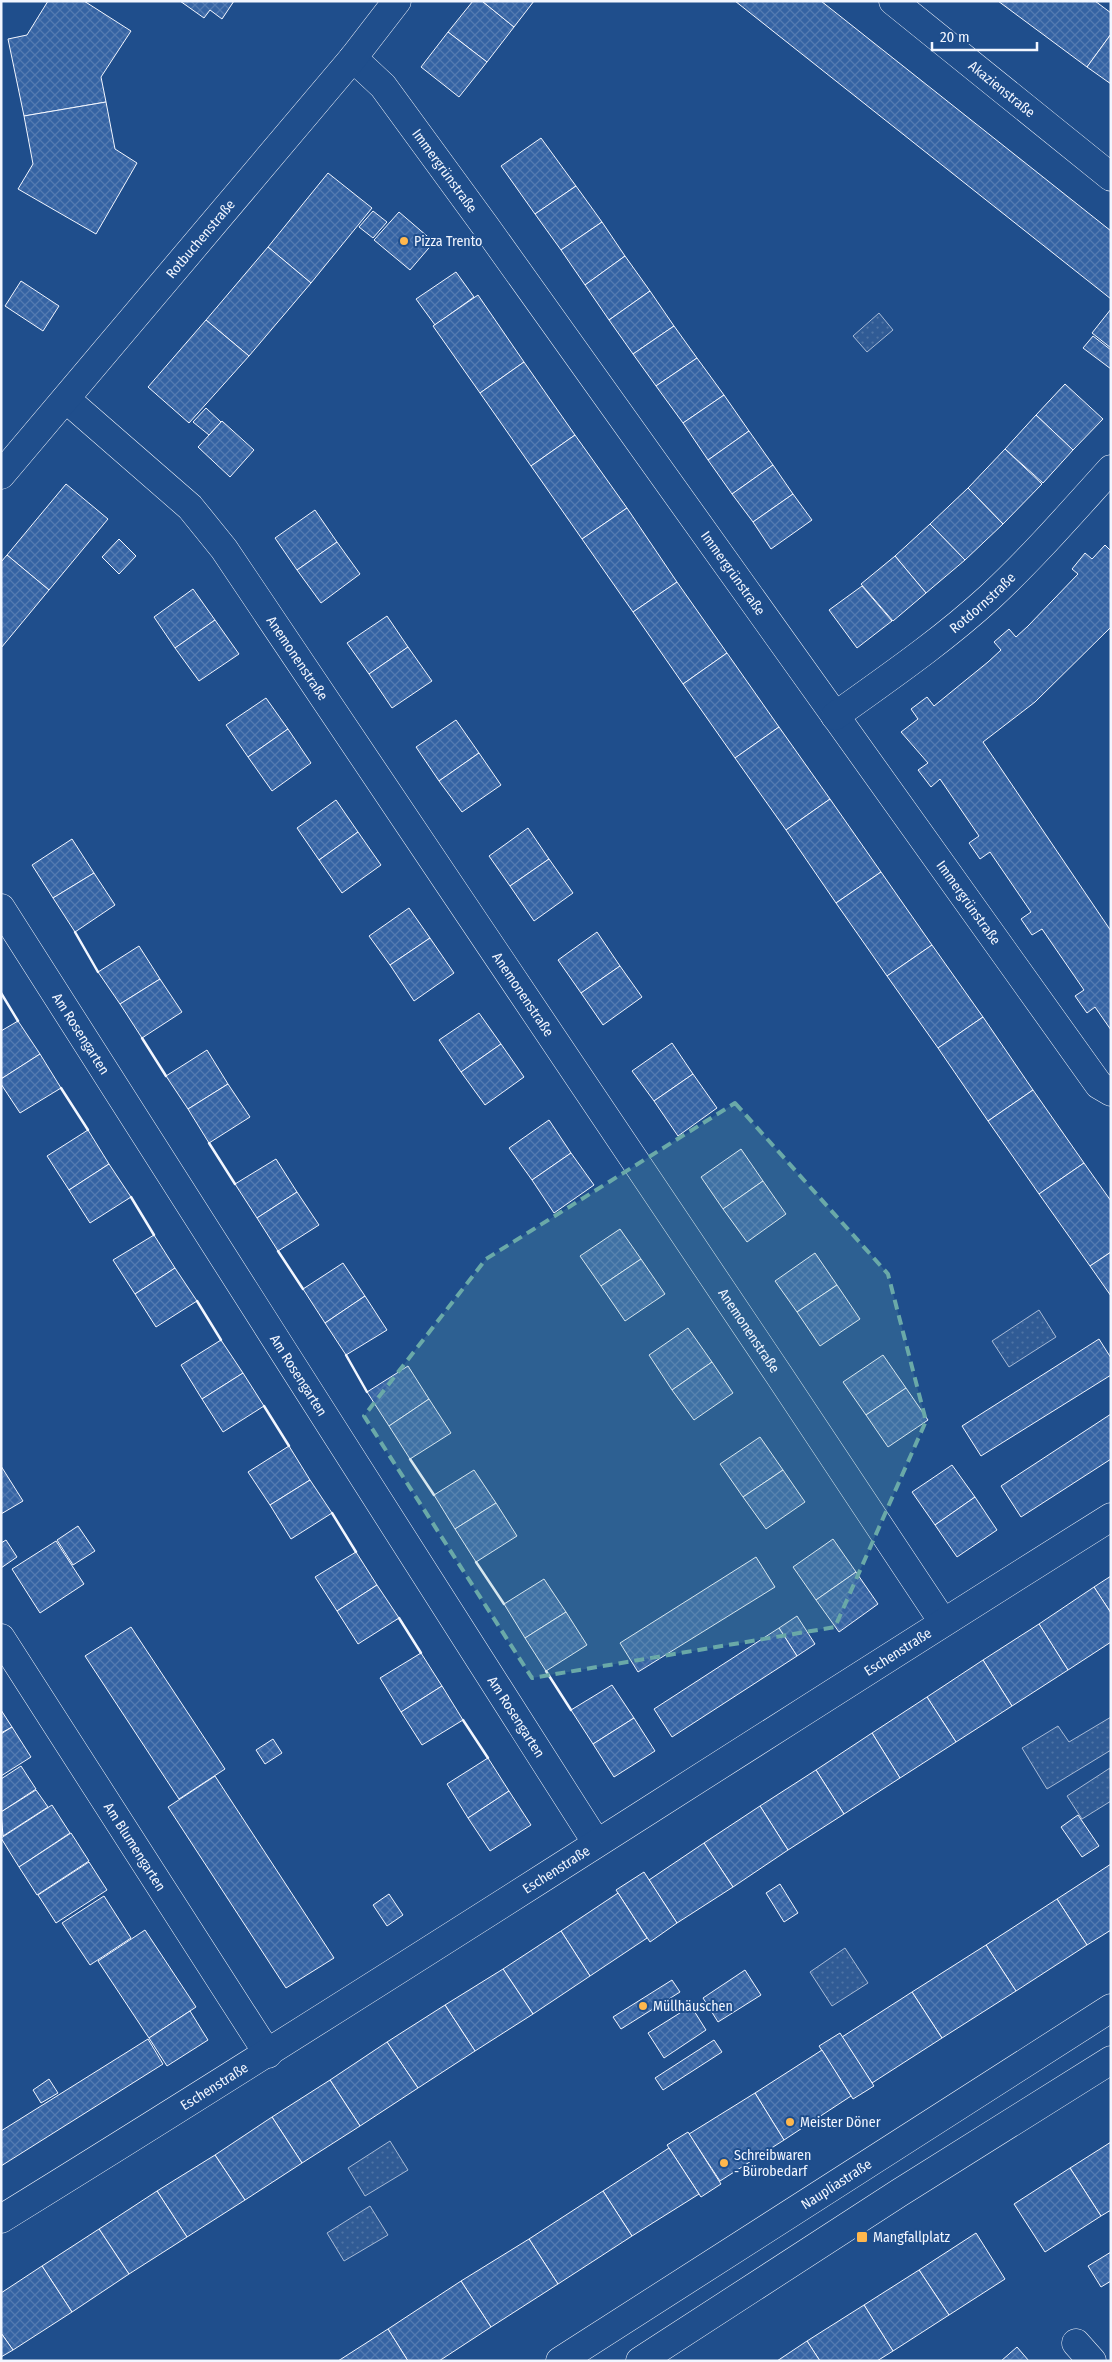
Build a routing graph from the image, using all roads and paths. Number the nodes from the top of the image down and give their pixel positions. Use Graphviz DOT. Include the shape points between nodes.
graph roads {
  1 [pos="397,1"];
  2 [pos="893,1"];
  3 [pos="353,58"];
  4 [pos="1111,177"];
  5 [pos="66,399"];
  6 [pos="1111,469"];
  7 [pos="1,474"];
  8 [pos="835,716"];
  9 [pos="1,908"];
  10 [pos="1111,1092"];
  11 [pos="1111,1517"];
  12 [pos="942,1622"];
  13 [pos="1,1638"];
  14 [pos="596,1842"];
  15 [pos="1111,2008"];
  16 [pos="268,2054"];
  17 [pos="1111,2060"];
  18 [pos="1,2219"];
  19 [pos="560,2361"];
  20 [pos="640,2361"];
  1 -- 3 [label="street, Rotbuchenstraße"];
  2 -- 4 [label="street, Akazienstraße"];
  3 -- 5 [label="street, Rotbuchenstraße"];
  3 -- 8 [label="street, Immergrünstraße" via="395,101"];
  5 -- 7 [label="street, Rotbuchenstraße"];
  5 -- 12 [label="street, Anemonenstraße" via="190,507 224,549"];
  6 -- 8 [label="street, Rotdornstraße" via="990,597 918,657"];
  8 -- 10 [label="street, Immergrünstraße" via="1099,1085"];
  9 -- 14 [label="street, Am Rosengarten"];
  11 -- 12 [label="street, Eschenstraße"];
  12 -- 14 [label="street, Eschenstraße"];
  13 -- 16 [label="street, Am Blumengarten"];
  14 -- 16 [label="street, Eschenstraße"];
  15 -- 19 [label="street, Naupliastraße"];
  16 -- 18 [label="street, Eschenstraße"];
  17 -- 20 [label="street"];
}
